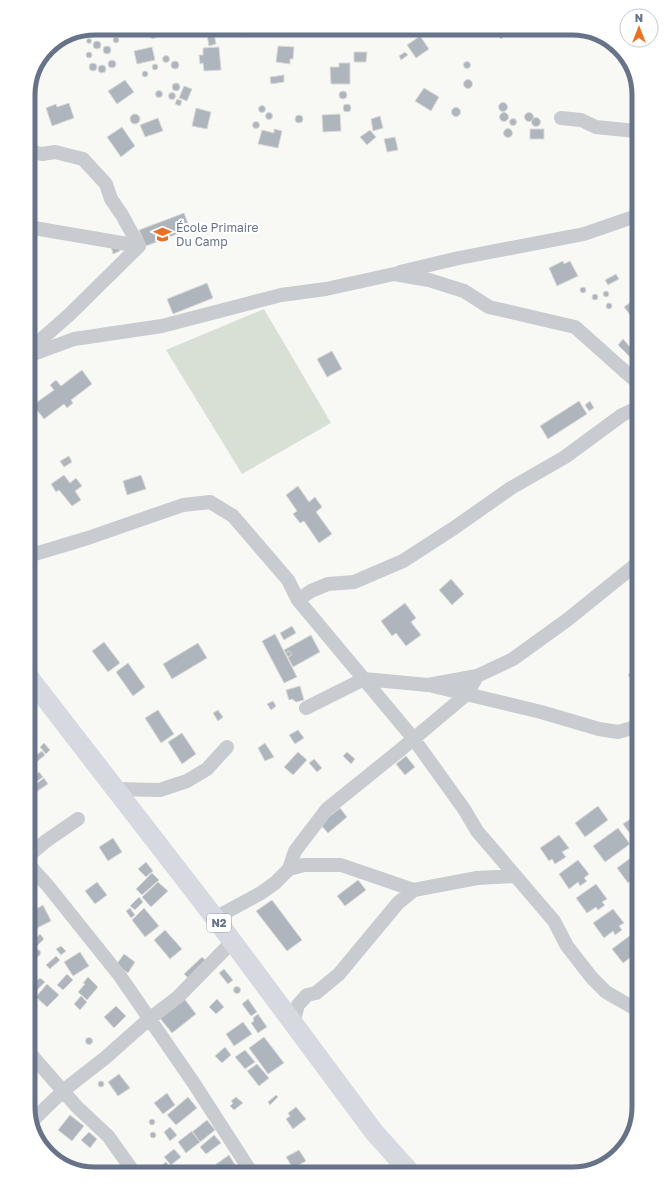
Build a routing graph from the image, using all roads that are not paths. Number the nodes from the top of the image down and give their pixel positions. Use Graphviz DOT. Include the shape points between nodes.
graph roads {
  1 [pos="560,118"];
  2 [pos="632,131"];
  3 [pos="35,152"];
  4 [pos="632,217"];
  5 [pos="35,228"];
  6 [pos="139,246"];
  7 [pos="394,274"];
  8 [pos="35,345"];
  9 [pos="35,353"];
  10 [pos="632,378"];
  11 [pos="632,410"];
  12 [pos="35,554"];
  13 [pos="632,568"];
  14 [pos="298,600"];
  15 [pos="478,676"];
  16 [pos="364,679"];
  17 [pos="35,685"];
  18 [pos="428,685"];
  19 [pos="466,694"];
  20 [pos="306,708"];
  21 [pos="632,728"];
  22 [pos="413,738"];
  23 [pos="227,747"];
  24 [pos="115,789"];
  25 [pos="78,819"];
  26 [pos="35,850"];
  27 [pos="289,869"];
  28 [pos="35,872"];
  29 [pos="514,876"];
  30 [pos="414,890"];
  31 [pos="215,918"];
  32 [pos="232,942"];
  33 [pos="632,1007"];
  34 [pos="149,1019"];
  35 [pos="293,1024"];
  36 [pos="35,1058"];
  37 [pos="64,1090"];
  38 [pos="36,1117"];
  39 [pos="130,1167"];
  40 [pos="248,1167"];
  41 [pos="405,1167"];
  1 -- 2 [label="street" via="581,120 596,127"];
  3 -- 6 [label="street" via="55,152 83,159 106,184 111,200"];
  4 -- 7 [label="street" via="584,234 460,258"];
  5 -- 6 [label="street"];
  6 -- 8 [label="street"];
  7 -- 9 [label="street" via="326,289 281,295 162,326 74,339"];
  7 -- 10 [label="street" via="429,280 464,291 488,307 575,327"];
  11 -- 14 [label="street" via="565,457 511,488 404,561 354,582 328,584"];
  12 -- 14 [label="street" via="183,505 210,502 233,516 288,580"];
  13 -- 15 [label="street" via="513,659"];
  14 -- 16 [label="street"];
  15 -- 18 [label="street"];
  15 -- 19 [label="street"];
  16 -- 18 [label="street"];
  16 -- 20 [label="street"];
  16 -- 22 [label="street"];
  17 -- 24 [label="highway, N2"];
  18 -- 19 [label="street"];
  19 -- 21 [label="street" via="599,729 618,732"];
  19 -- 22 [label="street"];
  22 -- 27 [label="street" via="327,809 295,851"];
  22 -- 29 [label="street" via="477,831"];
  23 -- 24 [label="street" via="207,769 187,781 160,790"];
  24 -- 31 [label="highway, N2"];
  25 -- 26 [label="street"];
  27 -- 30 [label="street" via="304,865 342,865"];
  27 -- 31 [label="street" via="261,893"];
  28 -- 34 [label="street" via="120,976"];
  29 -- 30 [label="street" via="477,878"];
  29 -- 33 [label="street" via="554,921 567,946 592,978 606,992"];
  30 -- 35 [label="street" via="398,903 339,974 316,993 307,995 298,1005"];
  31 -- 32 [label="highway, N2"];
  32 -- 34 [label="street" via="178,997"];
  32 -- 35 [label="highway, N2"];
  34 -- 37 [label="street"];
  34 -- 40 [label="street"];
  35 -- 41 [label="highway, N2" via="374,1132"];
  36 -- 37 [label="street"];
  37 -- 38 [label="street"];
  37 -- 39 [label="street" via="77,1107 108,1136"];
}
